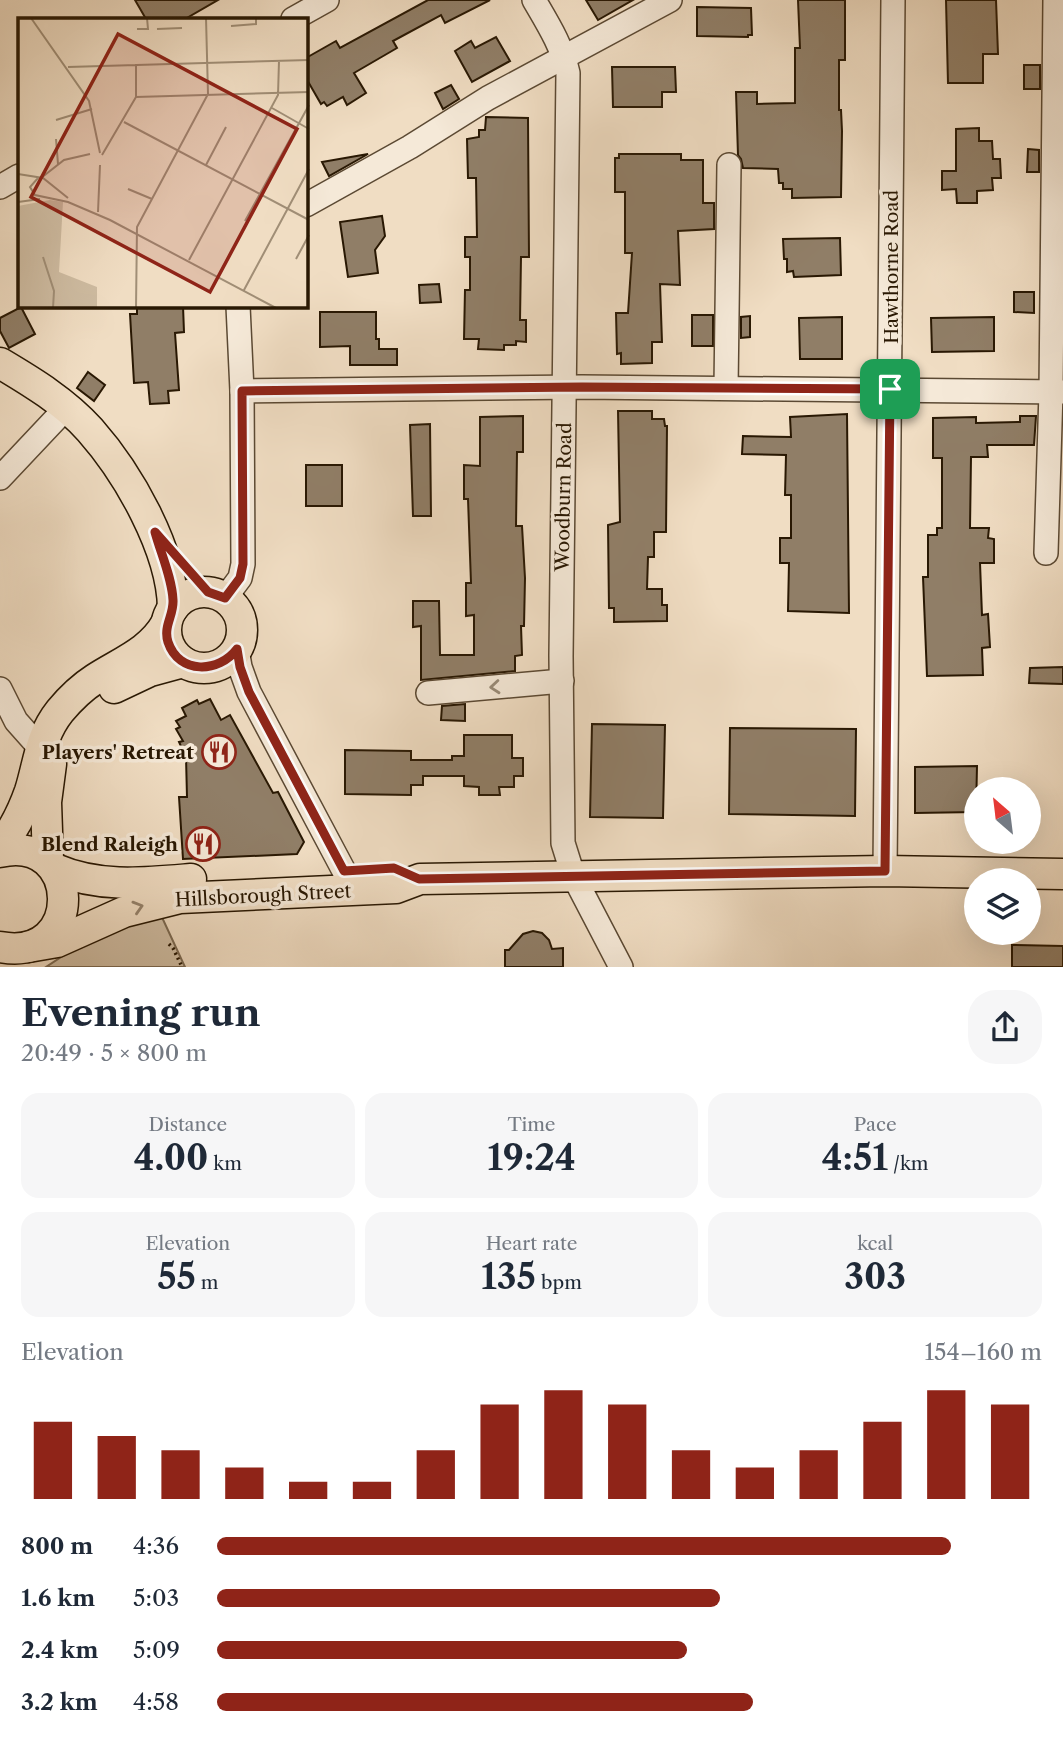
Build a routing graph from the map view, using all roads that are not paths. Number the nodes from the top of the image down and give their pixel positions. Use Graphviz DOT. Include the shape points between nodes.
graph roads {
  1 [pos="327,0"];
  2 [pos="534,0"];
  3 [pos="670,0"];
  4 [pos="892,0"];
  5 [pos="1055,0"];
  6 [pos="295,18"];
  7 [pos="564,56"];
  8 [pos="729,166"];
  9 [pos="18,177"];
  10 [pos="0,187"];
  11 [pos="308,204"];
  12 [pos="238,308"];
  13 [pos="0,363"];
  14 [pos="564,388"];
  15 [pos="726,388"];
  16 [pos="890,389"];
  17 [pos="242,391"];
  18 [pos="1057,392"];
  19 [pos="66,408"];
  20 [pos="0,478"];
  21 [pos="155,532"];
  22 [pos="1046,553"];
  23 [pos="216,595"];
  24 [pos="170,616"];
  25 [pos="237,649"];
  26 [pos="183,662"];
  27 [pos="562,681"];
  28 [pos="0,690"];
  29 [pos="428,693"];
  30 [pos="38,759"];
  31 [pos="0,819"];
  32 [pos="0,850"];
  33 [pos="52,865"];
  34 [pos="344,871"];
  35 [pos="885,871"];
  36 [pos="1063,874"];
  37 [pos="572,875"];
  38 [pos="419,879"];
  39 [pos="14,955"];
  40 [pos="621,967"];
  1 -- 6 [label="street"];
  2 -- 7 [label="street, Woodburn Road"];
  3 -- 7 [label="street"];
  4 -- 16 [label="street, Hawthorne Road"];
  5 -- 18 [label="street"];
  7 -- 11 [label="street"];
  7 -- 14 [label="street, Woodburn Road" via="568,73"];
  8 -- 15 [label="street"];
  9 -- 10 [label="street"];
  12 -- 17 [label="street"];
  13 -- 19 [label="main road"];
  14 -- 15 [label="street"];
  14 -- 17 [label="street"];
  14 -- 27 [label="street, Woodburn Road"];
  15 -- 16 [label="street"];
  16 -- 18 [label="street"];
  16 -- 35 [label="street, Hawthorne Road"];
  17 -- 23 [label="street" via="243,564 240,578"];
  18 -- 22 [label="street"];
  19 -- 20 [label="street"];
  19 -- 21 [label="main road" via="111,457"];
  21 -- 23 [label="main road"];
  21 -- 24 [label="main road" via="172,590"];
  23 -- 24 [label="main road" via="189,595"];
  23 -- 25 [label="main road" via="241,619"];
  24 -- 26 [label="main road" via="169,646"];
  24 -- 30 [label="main road" via="147,648 82,687 50,724"];
  25 -- 26 [label="main road" via="213,667"];
  25 -- 34 [label="street" via="249,692"];
  26 -- 33 [label="main road" via="150,671 106,693 86,706 63,734 50,769 46,803"];
  27 -- 29 [label="street, one-way"];
  27 -- 37 [label="street, Woodburn Road" via="563,843"];
  28 -- 30 [label="street"];
  30 -- 31 [label="main road"];
  30 -- 32 [label="main road" via="20,816"];
  32 -- 33 [label="main road, Hillsborough Street" via="22,851"];
  33 -- 34 [label="main road, Hillsborough Street" via="88,881 120,883"];
  33 -- 39 [label="main road" via="64,897 63,914 43,941"];
  34 -- 38 [label="main road, Hillsborough Street" via="394,868"];
  35 -- 36 [label="main road, Hillsborough Street"];
  35 -- 37 [label="main road, Hillsborough Street"];
  37 -- 38 [label="main road, Hillsborough Street"];
  37 -- 40 [label="street, Woodburn Road"];
  39 -- 38 [label="main road, Hillsborough Street, one-way" via="142,906 180,898 396,888"];
}
